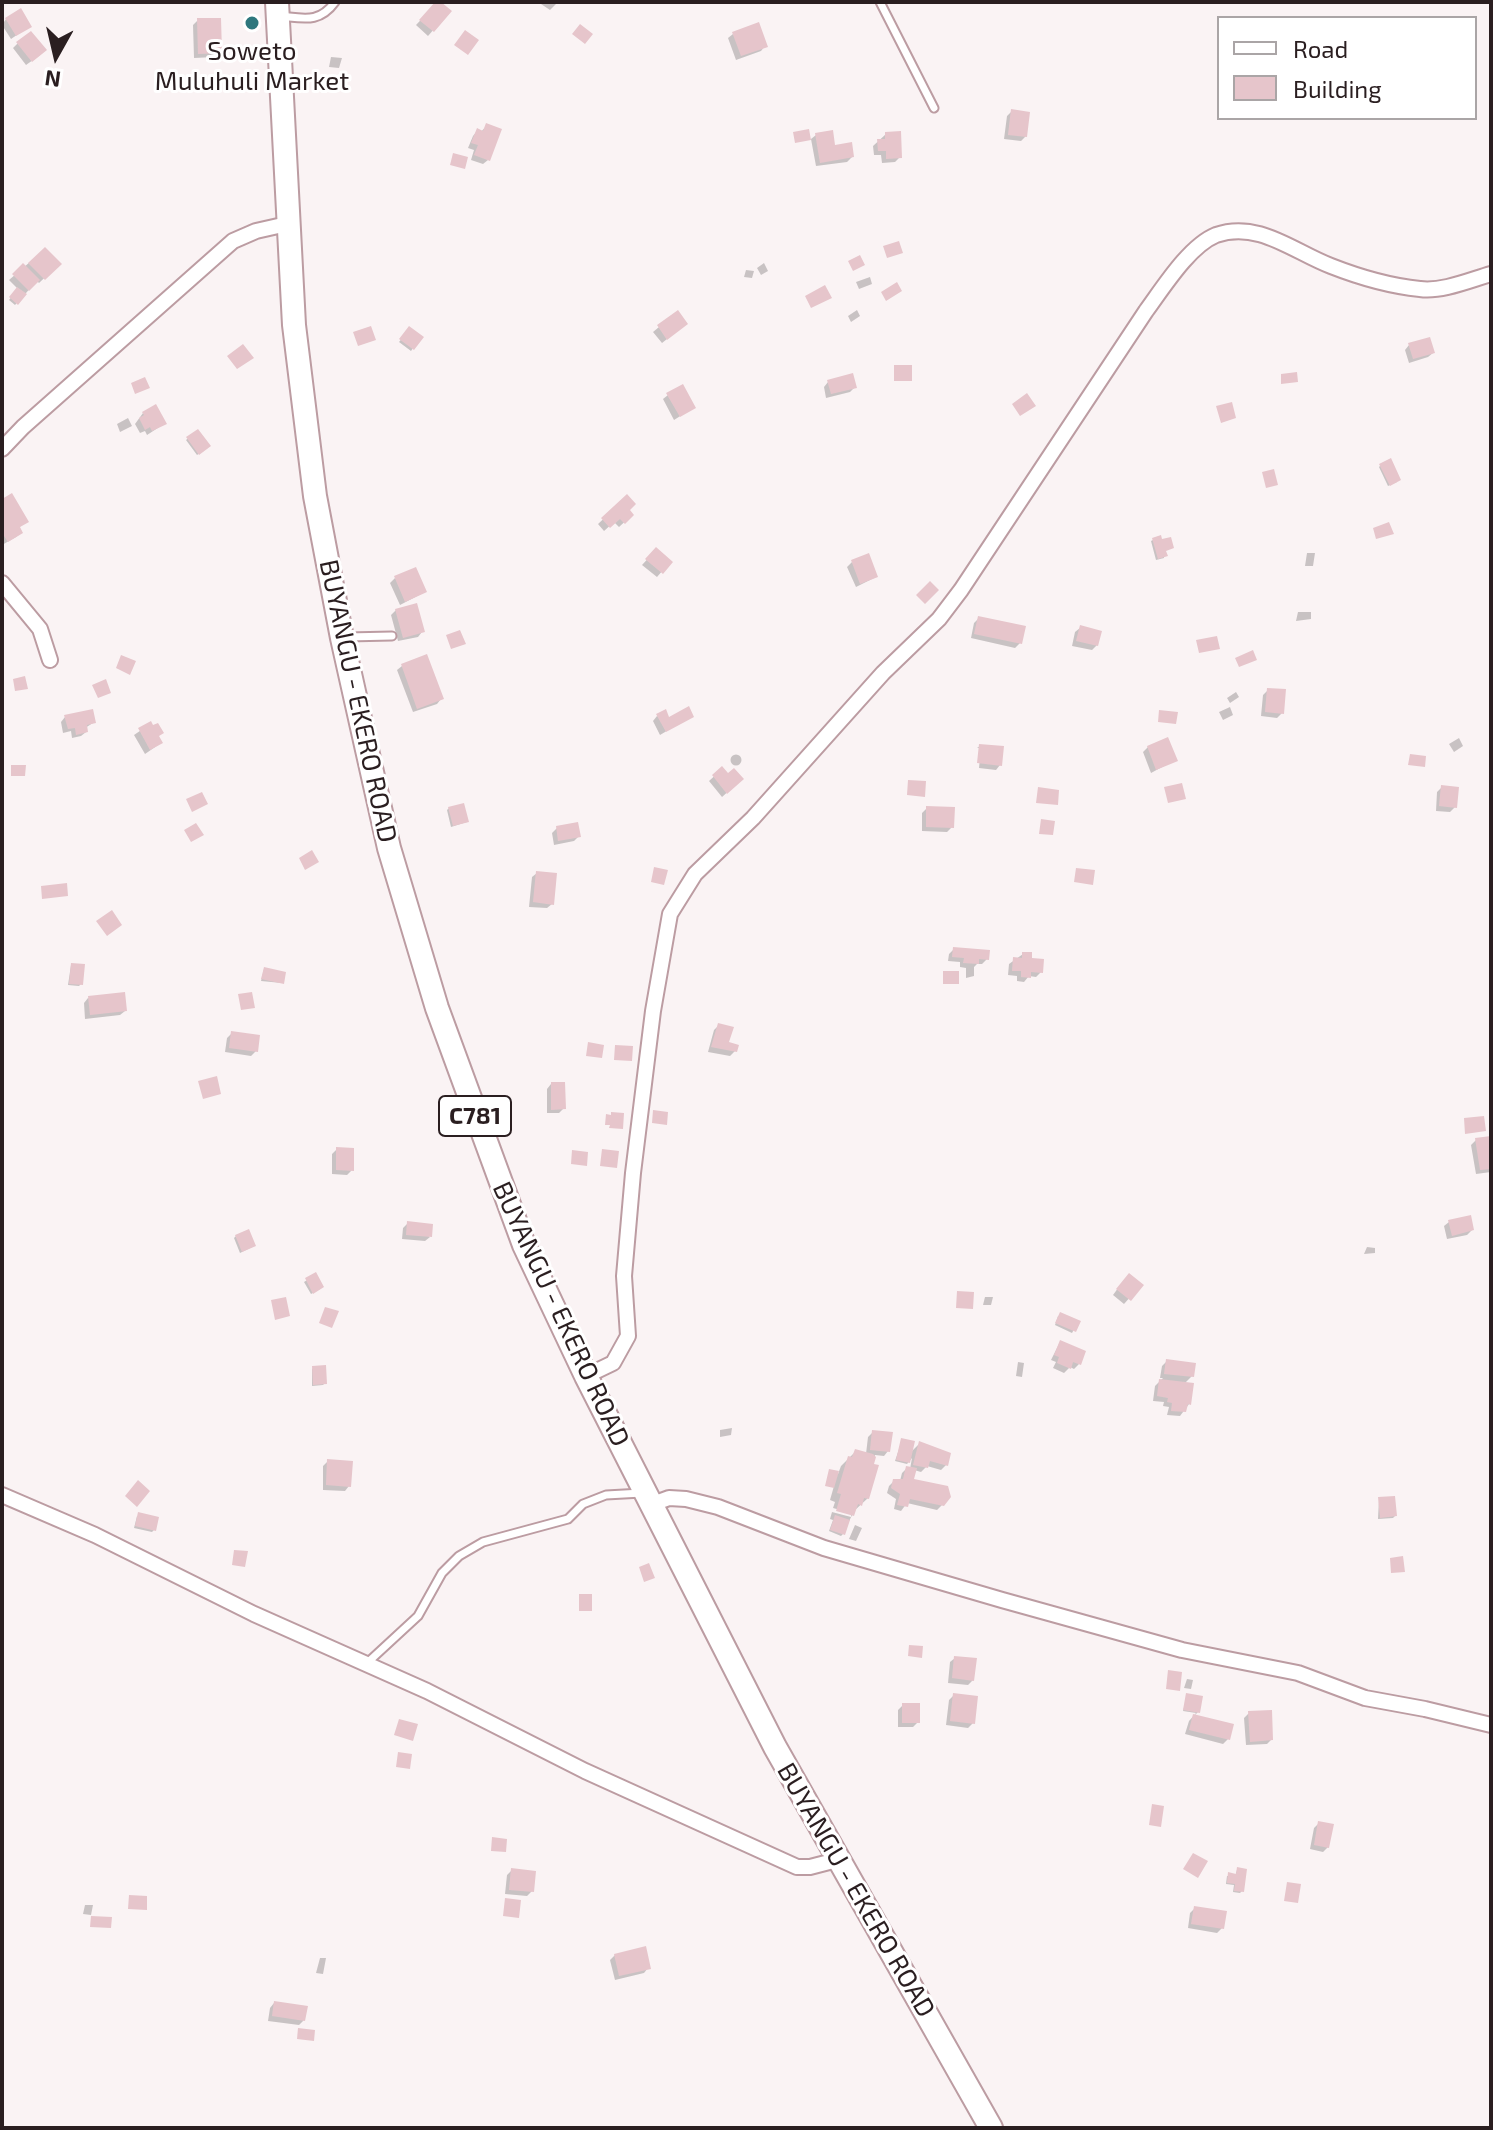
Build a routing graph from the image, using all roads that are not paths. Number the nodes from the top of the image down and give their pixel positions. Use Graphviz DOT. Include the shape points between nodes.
graph roads {
  1 [pos="335,2"];
  2 [pos="880,2"];
  3 [pos="277,9"];
  4 [pos="934,108"];
  5 [pos="287,224"];
  6 [pos="1491,274"];
  7 [pos="2,449"];
  8 [pos="2,583"];
  9 [pos="392,636"];
  10 [pos="342,638"];
  11 [pos="50,660"];
  12 [pos="586,1376"];
  13 [pos="2,1495"];
  14 [pos="647,1499"];
  15 [pos="366,1664"];
  16 [pos="1491,1725"];
  17 [pos="837,1860"];
  18 [pos="991,2128"];
  1 -- 3 [label="lane" via="327,13 313,18"];
  2 -- 4 [label="lane"];
  3 -- 5 [label="main road, BUYANGU - EKERO ROAD / C781"];
  5 -- 7 [label="street" via="233,241"];
  5 -- 10 [label="main road, BUYANGU - EKERO ROAD / C781" via="305,426"];
  6 -- 12 [label="street" via="1423,290 1341,270 1257,232 1216,235 1177,269 939,619 695,874 670,914 633,1173 624,1276 628,1336 613,1363"];
  8 -- 11 [label="street" via="40,629"];
  9 -- 10 [label="lane"];
  10 -- 12 [label="main road, BUYANGU - EKERO ROAD / C781" via="399,887 437,1008 524,1245"];
  12 -- 14 [label="main road, BUYANGU - EKERO ROAD / C781"];
  13 -- 15 [label="street"];
  14 -- 15 [label="lane" via="606,1495 583,1504 568,1519 483,1542 459,1556 442,1573 418,1616"];
  14 -- 16 [label="street" via="708,1504 824,1548 1002,1600 1182,1650 1298,1673 1365,1698"];
  14 -- 17 [label="main road, BUYANGU - EKERO ROAD / C781"];
  15 -- 17 [label="street" via="797,1867"];
  17 -- 18 [label="main road, BUYANGU - EKERO ROAD / C781"];
}
